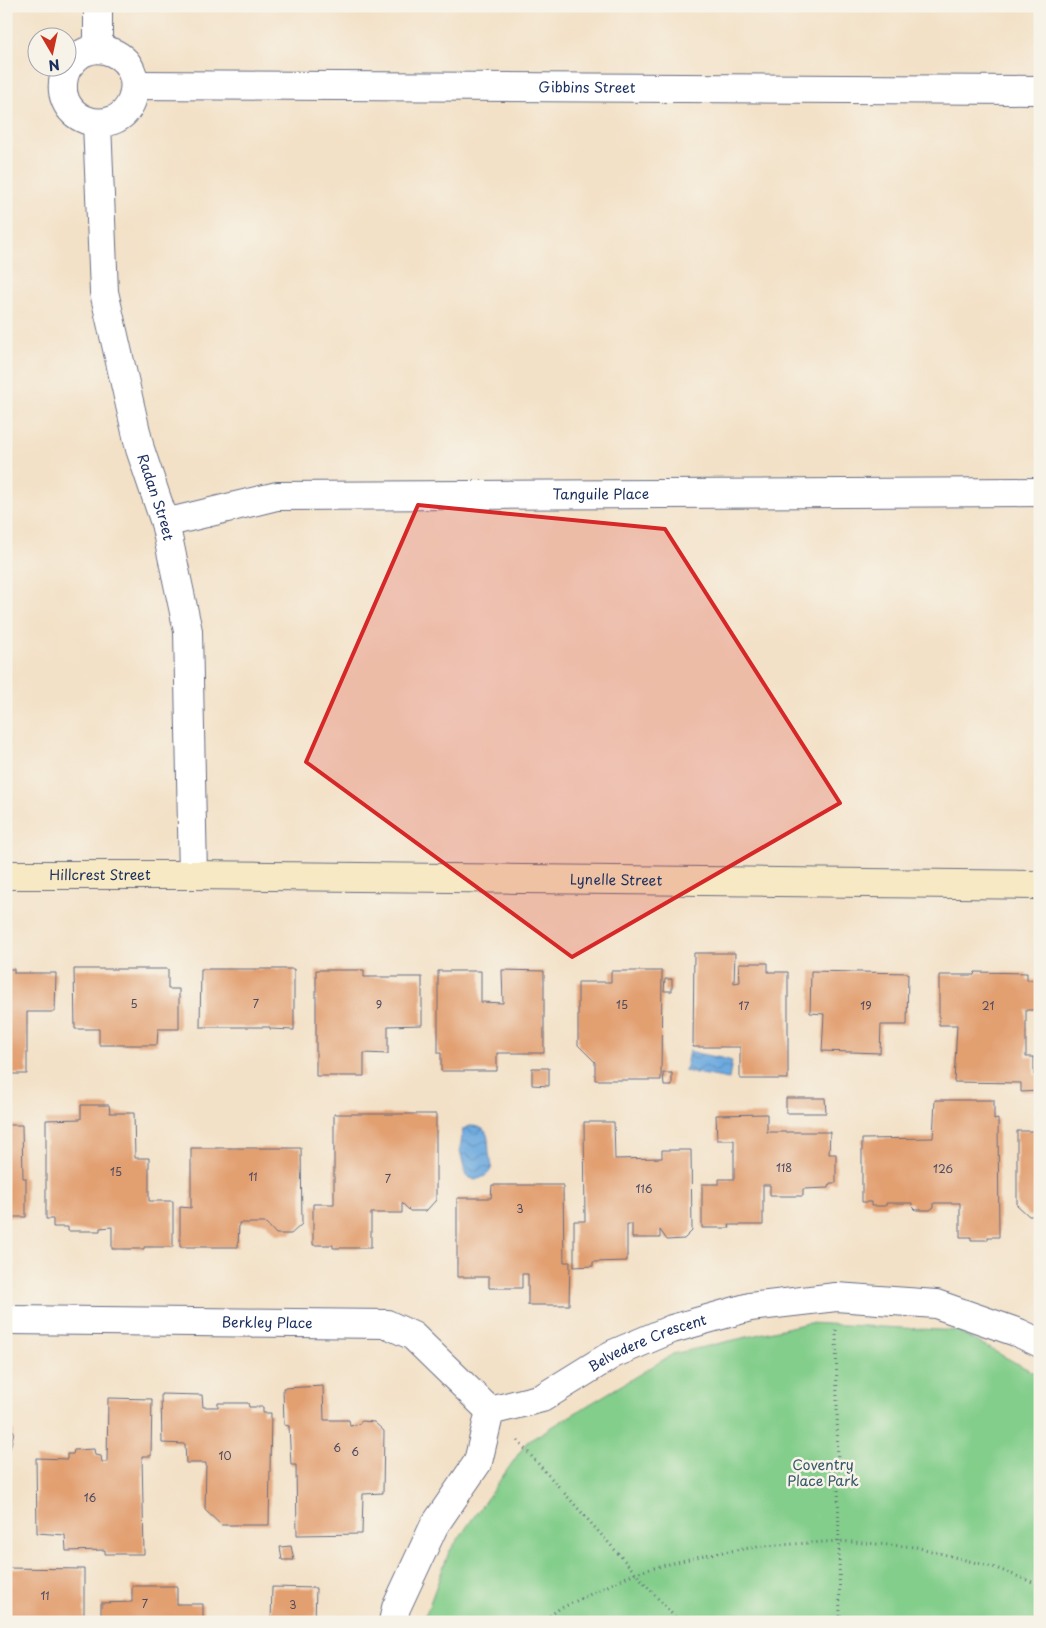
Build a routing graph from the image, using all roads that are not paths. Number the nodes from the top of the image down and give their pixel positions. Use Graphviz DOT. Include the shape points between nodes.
graph roads {
  1 [pos="98,6"];
  2 [pos="98,50"];
  3 [pos="78,56"];
  4 [pos="62,78"];
  5 [pos="135,85"];
  6 [pos="1040,90"];
  7 [pos="97,123"];
  8 [pos="1040,492"];
  9 [pos="165,523"];
  10 [pos="6,875"];
  11 [pos="193,875"];
  12 [pos="1040,885"];
  13 [pos="9,1320"];
  14 [pos="1040,1343"];
  15 [pos="490,1411"];
  16 [pos="393,1622"];
  1 -- 2 [label="street"];
  2 -- 3 [label="street" via="86,51"];
  2 -- 5 [label="street" via="110,51 128,64"];
  4 -- 7 [label="street" via="66,104 74,114"];
  5 -- 6 [label="street, Gibbins Street"];
  5 -- 7 [label="street" via="130,104 124,112 116,118"];
  7 -- 9 [label="street, Radan Street" via="104,292 140,449"];
  8 -- 9 [label="street, Tanguile Place" via="278,496"];
  9 -- 11 [label="street, Radan Street" via="188,631"];
  10 -- 11 [label="street, Hillcrest Street"];
  11 -- 12 [label="street, Lynelle Street"];
  13 -- 15 [label="street, Berkley Place" via="387,1324 413,1336"];
  14 -- 15 [label="street, Belvedere Crescent" via="936,1304 836,1296 750,1307 672,1329 613,1354 542,1398"];
  15 -- 16 [label="street" via="478,1462 434,1526 396,1608"];
}
